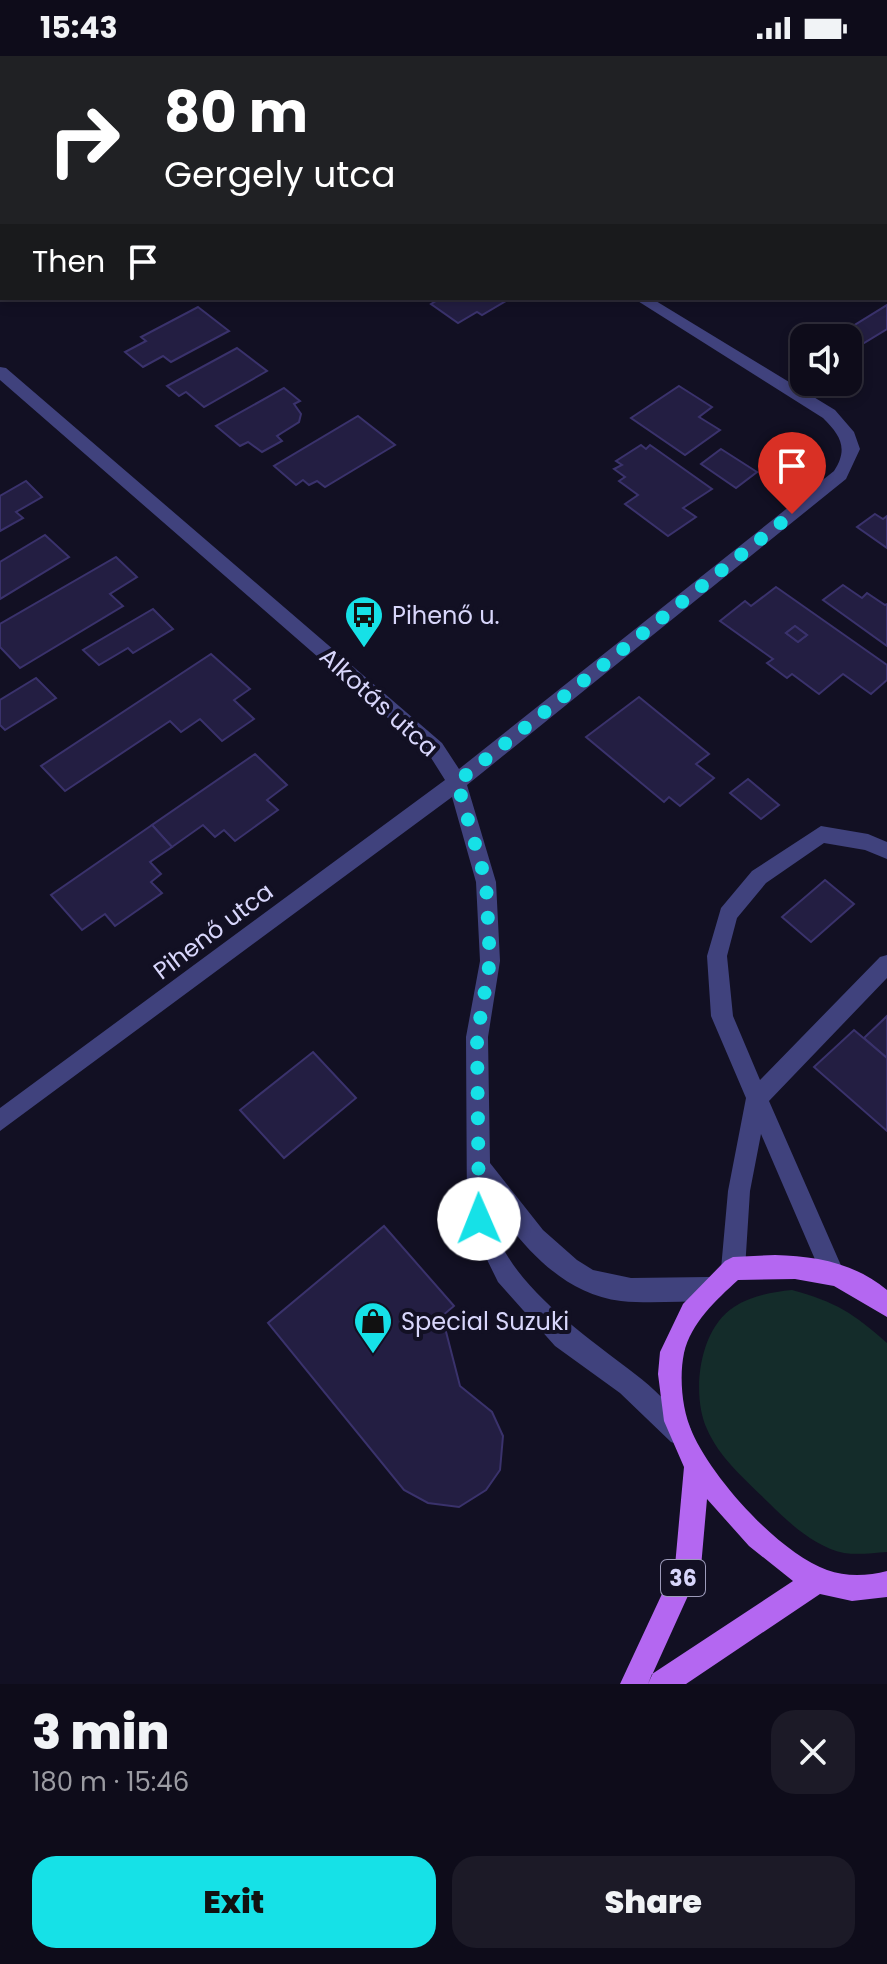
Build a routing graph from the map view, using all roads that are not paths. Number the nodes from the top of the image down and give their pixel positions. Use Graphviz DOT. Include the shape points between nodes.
graph roads {
  1 [pos="643,300"];
  2 [pos="0,372"];
  3 [pos="457,782"];
  4 [pos="887,851"];
  5 [pos="887,964"];
  6 [pos="757,1098"];
  7 [pos="0,1121"];
  8 [pos="478,1166"];
  9 [pos="733,1269"];
  10 [pos="831,1270"];
  11 [pos="709,1289"];
  12 [pos="883,1295"];
  13 [pos="680,1433"];
  14 [pos="697,1462"];
  15 [pos="817,1580"];
  16 [pos="887,1584"];
  17 [pos="634,1684"];
  18 [pos="662,1684"];
  1 -- 3 [label="street, Pihenő utca" via="829,414 846,431 852,458 840,475"];
  2 -- 3 [label="street, Alkotás utca" via="435,748"];
  3 -- 7 [label="street, Pihenő utca"];
  3 -- 8 [label="street, Alkotás utca" via="486,882 490,961 477,1037"];
  4 -- 6 [label="street" via="821,834 759,877 728,914 717,956 722,1016"];
  5 -- 6 [label="street"];
  6 -- 9 [label="street" via="739,1191"];
  6 -- 10 [label="street"];
  8 -- 11 [label="street" via="539,1244 572,1271 609,1287"];
  8 -- 13 [label="street, Alkotás utca" via="479,1219 506,1274 564,1337 629,1384"];
  9 -- 10 [label="main road" via="780,1265"];
  9 -- 11 [label="main road"];
  10 -- 12 [label="main road"];
  11 -- 13 [label="main road" via="684,1317 670,1368"];
  13 -- 14 [label="main road"];
  14 -- 15 [label="main road" via="719,1496 766,1544"];
  14 -- 17 [label="main road, 36" via="688,1567"];
  15 -- 16 [label="main road" via="868,1590"];
  15 -- 18 [label="main road"];
}
